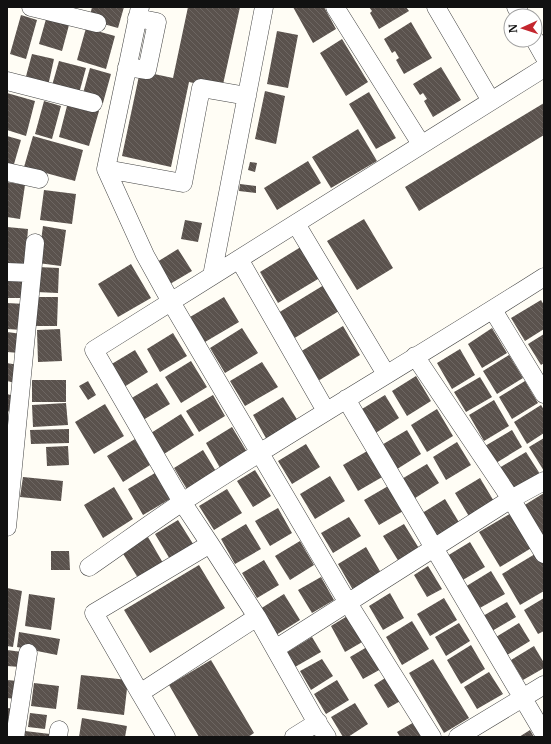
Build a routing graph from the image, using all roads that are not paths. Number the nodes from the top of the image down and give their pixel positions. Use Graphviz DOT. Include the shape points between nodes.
graph roads {
  1 [pos="31,7"];
  2 [pos="264,7"];
  3 [pos="335,7"];
  4 [pos="436,7"];
  5 [pos="139,12"];
  6 [pos="97,23"];
  7 [pos="544,68"];
  8 [pos="7,81"];
  9 [pos="247,96"];
  10 [pos="491,101"];
  11 [pos="93,103"];
  12 [pos="422,144"];
  13 [pos="106,169"];
  14 [pos="7,172"];
  15 [pos="39,179"];
  16 [pos="296,224"];
  17 [pos="35,243"];
  18 [pos="239,259"];
  19 [pos="7,272"];
  20 [pos="32,273"];
  21 [pos="212,276"];
  22 [pos="544,277"];
  23 [pos="171,302"];
  24 [pos="492,310"];
  25 [pos="415,356"];
  26 [pos="386,374"];
  27 [pos="544,394"];
  28 [pos="346,399"];
  29 [pos="326,411"];
  30 [pos="260,453"];
  31 [pos="544,481"];
  32 [pos="511,499"];
  33 [pos="182,502"];
  34 [pos="7,527"];
  35 [pos="210,544"];
  36 [pos="434,548"];
  37 [pos="544,554"];
  38 [pos="89,567"];
  39 [pos="348,603"];
  40 [pos="256,617"];
  41 [pos="275,649"];
  42 [pos="28,653"];
  43 [pos="544,685"];
  44 [pos="140,693"];
  45 [pos="523,698"];
  46 [pos="322,730"];
  47 [pos="544,734"];
  48 [pos="15,737"];
  49 [pos="166,737"];
  50 [pos="294,737"];
  51 [pos="432,737"];
  52 [pos="458,737"];
  1 -- 6 [label="street"];
  2 -- 9 [label="street"];
  3 -- 12 [label="street"];
  4 -- 10 [label="street"];
  5 -- 13 [label="street"];
  7 -- 10 [label="street"];
  8 -- 11 [label="street"];
  9 -- 13 [label="street" via="200,88 183,182"];
  9 -- 21 [label="street"];
  10 -- 12 [label="street"];
  12 -- 16 [label="street"];
  13 -- 23 [label="street" via="145,255"];
  14 -- 15 [label="street"];
  16 -- 18 [label="street"];
  16 -- 26 [label="street"];
  17 -- 20 [label="street"];
  18 -- 21 [label="street"];
  18 -- 29 [label="street"];
  19 -- 20 [label="street"];
  20 -- 34 [label="street"];
  21 -- 23 [label="street"];
  22 -- 24 [label="street"];
  23 -- 30 [label="street"];
  23 -- 33 [label="street" via="94,350"];
  24 -- 25 [label="street"];
  24 -- 27 [label="street"];
  25 -- 26 [label="street"];
  25 -- 32 [label="street"];
  26 -- 28 [label="street"];
  28 -- 29 [label="street"];
  28 -- 36 [label="street"];
  29 -- 30 [label="street"];
  30 -- 33 [label="street"];
  30 -- 39 [label="street"];
  31 -- 32 [label="street"];
  32 -- 36 [label="street"];
  32 -- 37 [label="street"];
  33 -- 35 [label="street"];
  33 -- 38 [label="street"];
  35 -- 40 [label="street"];
  35 -- 44 [label="street" via="94,613"];
  36 -- 39 [label="street"];
  36 -- 45 [label="street"];
  39 -- 41 [label="street"];
  39 -- 51 [label="street"];
  40 -- 41 [label="street"];
  40 -- 44 [label="street"];
  41 -- 46 [label="street"];
  42 -- 48 [label="street"];
  43 -- 45 [label="street"];
  44 -- 49 [label="street"];
  45 -- 47 [label="street"];
  45 -- 52 [label="street"];
  46 -- 50 [label="street"];
}
